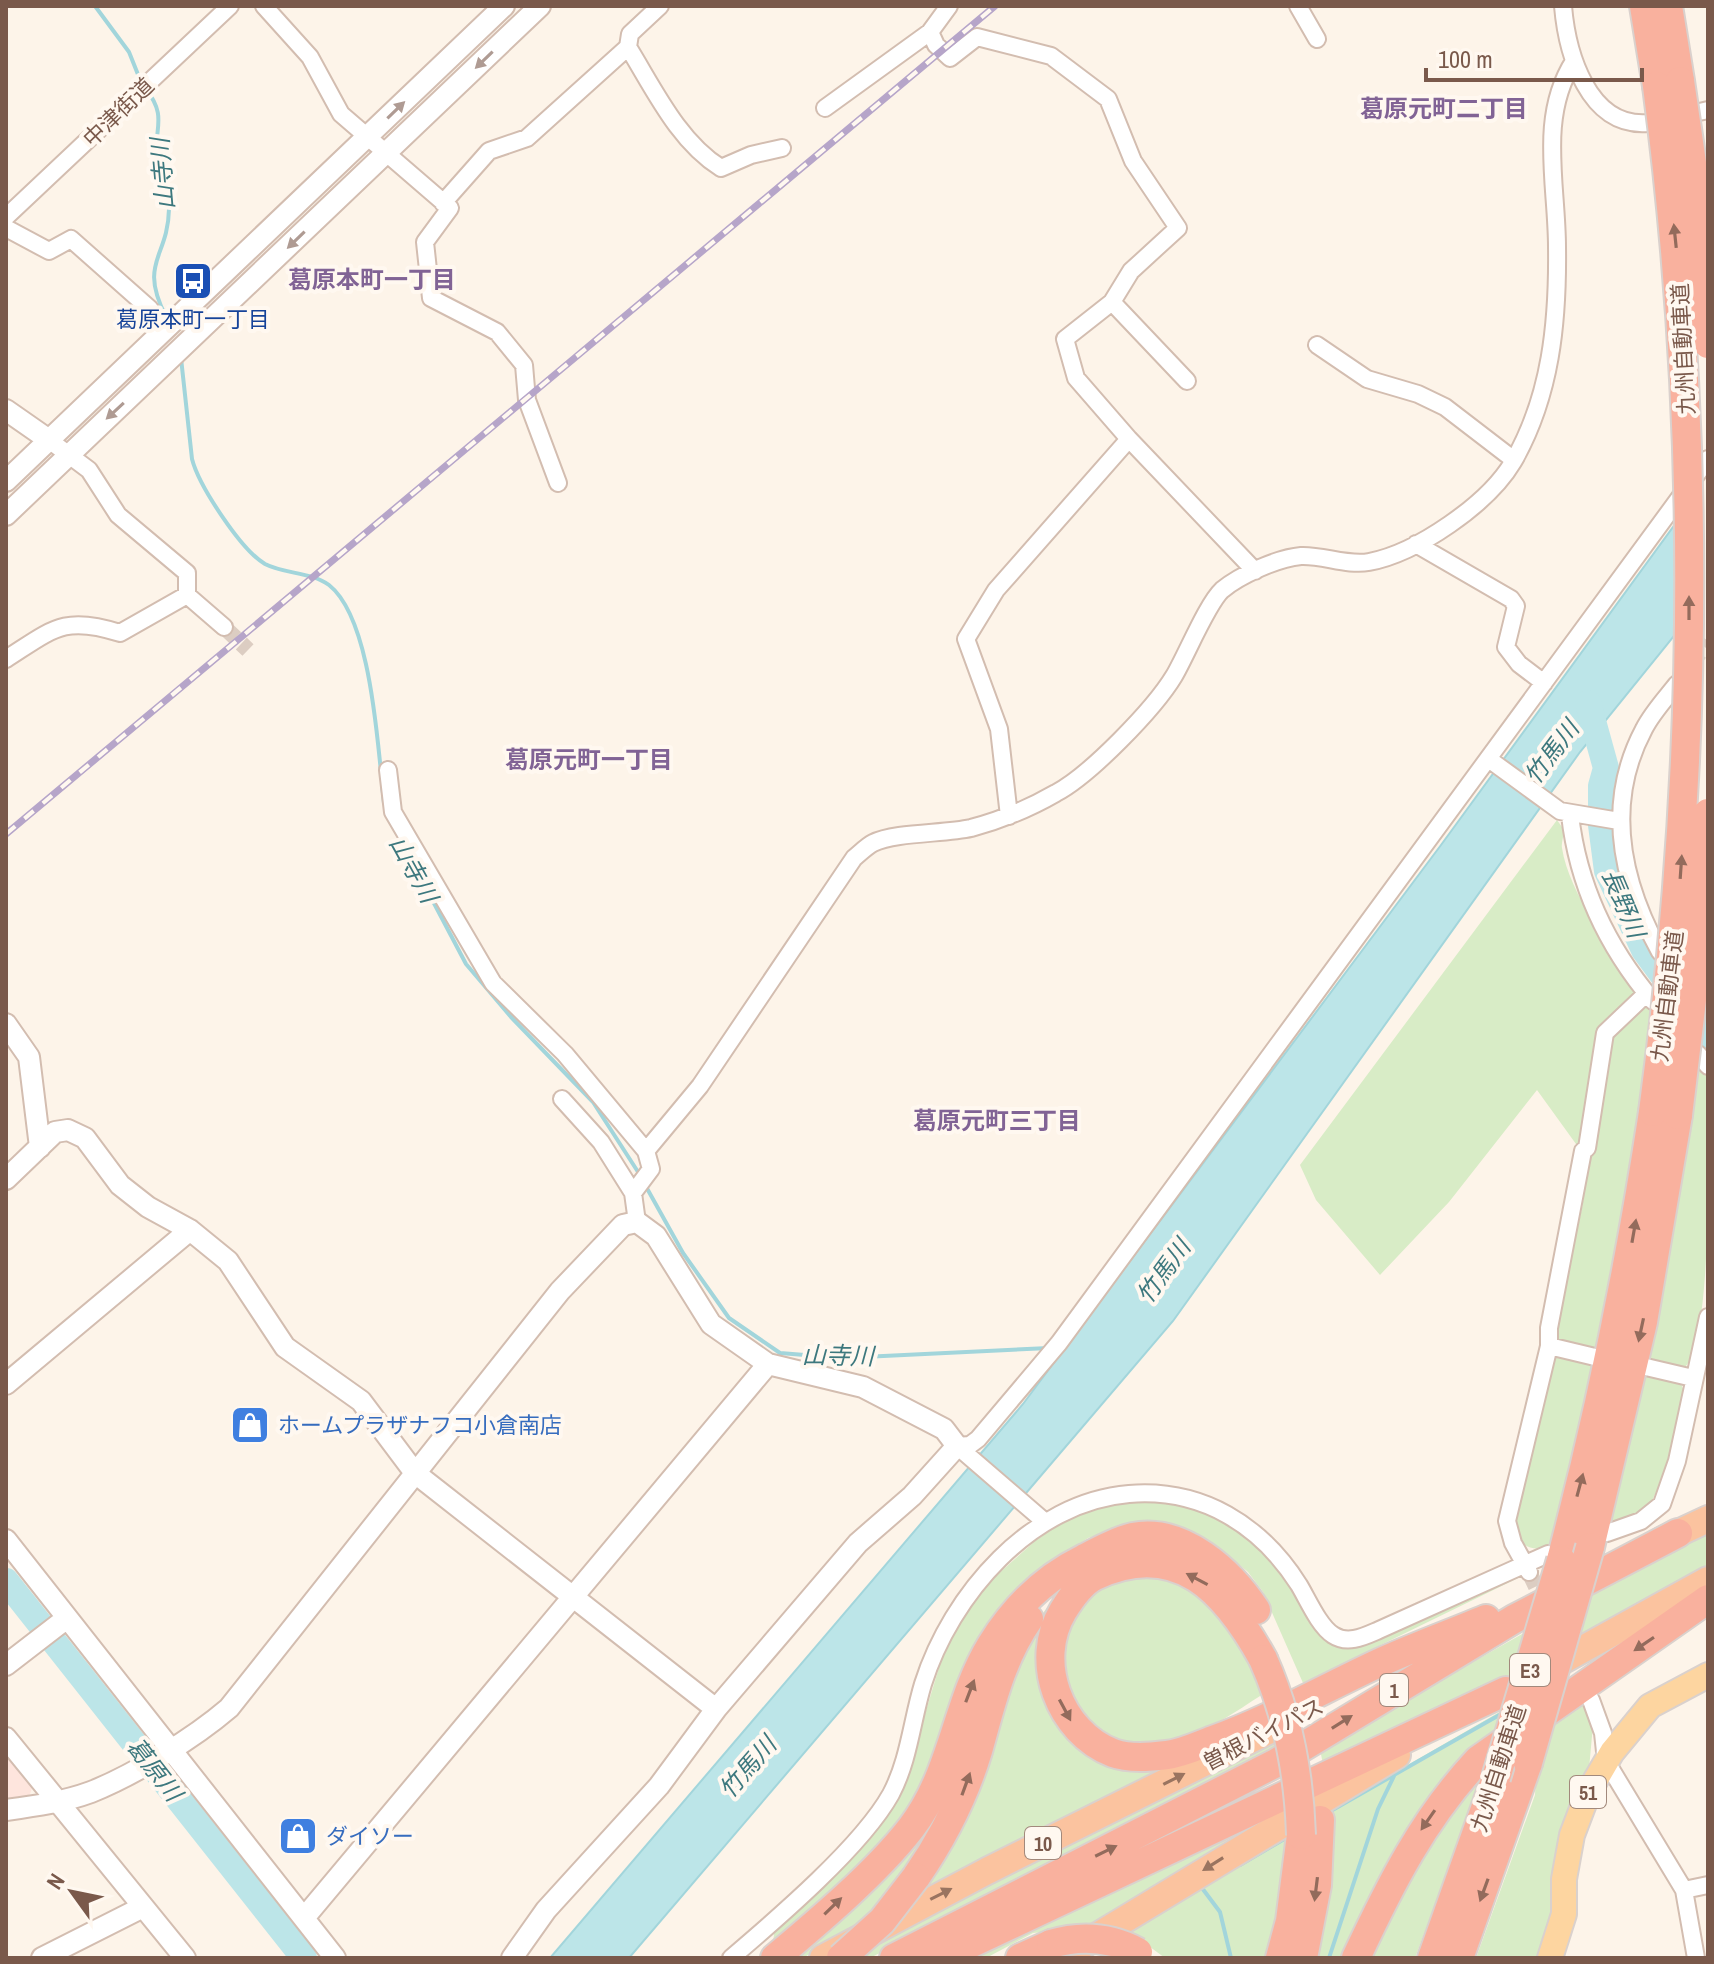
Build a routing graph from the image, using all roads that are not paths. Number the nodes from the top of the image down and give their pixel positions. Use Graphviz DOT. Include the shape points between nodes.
graph roads {
  1 [pos="230,6"];
  2 [pos="264,6"];
  3 [pos="504,6"];
  4 [pos="540,6"];
  5 [pos="660,6"];
  6 [pos="949,6"];
  7 [pos="1298,6"];
  8 [pos="1563,6"];
  9 [pos="1644,6"];
  10 [pos="1668,6"];
  11 [pos="930,32"];
  12 [pos="1317,39"];
  13 [pos="628,47"];
  14 [pos="1574,61"];
  15 [pos="1668,84"];
  16 [pos="825,108"];
  17 [pos="1708,110"];
  18 [pos="366,139"];
  19 [pos="782,148"];
  20 [pos="385,155"];
  21 [pos="443,203"];
  22 [pos="6,217"];
  23 [pos="6,228"];
  24 [pos="1112,302"];
  25 [pos="150,309"];
  26 [pos="1708,344"];
  27 [pos="1317,345"];
  28 [pos="1187,381"];
  29 [pos="6,410"];
  30 [pos="1129,439"];
  31 [pos="49,440"];
  32 [pos="68,455"];
  33 [pos="1708,459"];
  34 [pos="1514,460"];
  35 [pos="6,481"];
  36 [pos="558,483"];
  37 [pos="6,515"];
  38 [pos="1416,544"];
  39 [pos="1255,571"];
  40 [pos="187,595"];
  41 [pos="224,627"];
  42 [pos="6,659"];
  43 [pos="1544,683"];
  44 [pos="1677,684"];
  45 [pos="1493,761"];
  46 [pos="388,770"];
  47 [pos="1708,813"];
  48 [pos="1009,816"];
  49 [pos="1578,817"];
  50 [pos="1616,821"];
  51 [pos="1640,913"];
  52 [pos="1708,918"];
  53 [pos="1660,952"];
  54 [pos="6,1023"];
  55 [pos="562,1099"];
  56 [pos="1665,1114"];
  57 [pos="40,1147"];
  58 [pos="646,1151"];
  59 [pos="6,1179"];
  60 [pos="633,1193"];
  61 [pos="637,1222"];
  62 [pos="190,1230"];
  63 [pos="1708,1317"];
  64 [pos="1549,1346"];
  65 [pos="1595,1357"];
  66 [pos="768,1364"];
  67 [pos="1646,1367"];
  68 [pos="1693,1378"];
  69 [pos="6,1384"];
  70 [pos="963,1451"];
  71 [pos="415,1473"];
  72 [pos="1654,1510"];
  73 [pos="1708,1519"];
  74 [pos="1044,1521"];
  75 [pos="1678,1533"];
  76 [pos="6,1540"];
  77 [pos="1599,1540"];
  78 [pos="1554,1557"];
  79 [pos="1082,1559"];
  80 [pos="14,1567"];
  81 [pos="1526,1567"];
  82 [pos="1708,1580"];
  83 [pos="571,1597"];
  84 [pos="1708,1599"];
  85 [pos="1523,1604"];
  86 [pos="67,1618"];
  87 [pos="1272,1656"];
  88 [pos="6,1665"];
  89 [pos="1708,1675"];
  90 [pos="1506,1691"];
  91 [pos="1591,1700"];
  92 [pos="716,1709"];
  93 [pos="6,1738"];
  94 [pos="171,1749"];
  95 [pos="1606,1761"];
  96 [pos="58,1802"];
  97 [pos="6,1810"];
  98 [pos="1310,1827"];
  99 [pos="1708,1885"];
  100 [pos="1684,1890"];
  101 [pos="1040,1896"];
  102 [pos="143,1907"];
  103 [pos="304,1918"];
  104 [pos="765,1948"];
  105 [pos="1056,1951"];
  106 [pos="1142,1955"];
  107 [pos="42,1958"];
  108 [pos="185,1958"];
  109 [pos="335,1958"];
  110 [pos="512,1958"];
  111 [pos="731,1958"];
  112 [pos="823,1958"];
  113 [pos="841,1958"];
  114 [pos="894,1958"];
  115 [pos="940,1958"];
  116 [pos="1020,1958"];
  117 [pos="1280,1958"];
  118 [pos="1303,1958"];
  119 [pos="1356,1958"];
  120 [pos="1432,1958"];
  121 [pos="1459,1958"];
  122 [pos="1550,1958"];
  123 [pos="1696,1958"];
  1 -- 22 [label="street, 中津街道"];
  2 -- 18 [label="street" via="310,57 341,114"];
  18 -- 3 [label="street, one-way"];
  4 -- 20 [label="street, one-way"];
  5 -- 13 [label="street" via="630,34"];
  6 -- 11 [label="street"];
  7 -- 12 [label="street"];
  8 -- 14 [label="street"];
  9 -- 15 [label="highway, 九州自動車道"];
  10 -- 15 [label="highway, 九州自動車道"];
  11 -- 16 [label="street"];
  11 -- 24 [label="street" via="950,58 977,37 1051,56 1108,99 1133,161 1178,228 1131,271"];
  13 -- 19 [label="street" via="673,120 704,157 721,168"];
  13 -- 21 [label="street" via="527,138 489,151"];
  14 -- 17 [label="street" via="1597,106 1616,118 1645,124"];
  14 -- 34 [label="street" via="1551,114 1557,249 1551,362 1539,407"];
  15 -- 26 [label="highway, 九州自動車道, bridge" via="1692,163"];
  56 -- 15 [label="highway, 九州自動車道, one-way, bridge" via="1688,760 1689,645 1681,293"];
  18 -- 20 [label="street"];
  18 -- 31 [label="street"];
  20 -- 21 [label="street"];
  20 -- 32 [label="street, one-way"];
  21 -- 36 [label="street" via="450,208 425,242 431,298 497,332 524,365 527,400"];
  23 -- 25 [label="street" via="49,251 71,239"];
  24 -- 28 [label="street"];
  24 -- 30 [label="street" via="1065,339 1076,378"];
  27 -- 34 [label="street" via="1367,379 1445,407"];
  29 -- 31 [label="street"];
  30 -- 39 [label="street"];
  30 -- 48 [label="street" via="996,590 966,639 999,729"];
  31 -- 32 [label="street"];
  31 -- 35 [label="street"];
  32 -- 37 [label="street"];
  32 -- 40 [label="street" via="89,470 118,515 187,573"];
  33 -- 43 [label="street"];
  34 -- 38 [label="street" via="1499,483 1469,510"];
  38 -- 39 [label="street" via="1367,563 1300,556"];
  38 -- 43 [label="street" via="1511,599 1516,606 1506,647"];
  39 -- 48 [label="street" via="1221,591 1172,679 1138,723 1060,791"];
  40 -- 41 [label="street"];
  40 -- 42 [label="street" via="120,633 86,622 53,628"];
  43 -- 45 [label="street"];
  44 -- 50 [label="street" via="1644,728"];
  45 -- 49 [label="street"];
  45 -- 70 [label="street" via="1059,1343"];
  46 -- 58 [label="street" via="393,812 493,983 565,1054"];
  47 -- 56 [label="highway, 九州自動車道, bridge" via="1694,985"];
  48 -- 58 [label="street" via="969,828 874,842 854,858 700,1086"];
  49 -- 50 [label="street"];
  49 -- 64 [label="street" via="1574,850 1597,915 1651,997 1605,1033"];
  50 -- 51 [label="street"];
  51 -- 52 [label="street"];
  51 -- 53 [label="street"];
  54 -- 57 [label="street" via="29,1057"];
  55 -- 60 [label="street" via="601,1142"];
  56 -- 77 [label="highway, 九州自動車道, one-way" via="1643,1322"];
  78 -- 56 [label="highway, 九州自動車道, one-way" via="1592,1440"];
  57 -- 59 [label="street"];
  57 -- 62 [label="street" via="55,1132 76,1133 128,1192"];
  58 -- 60 [label="street" via="651,1169"];
  60 -- 61 [label="street"];
  61 -- 66 [label="street" via="656,1236 711,1324"];
  61 -- 71 [label="street" via="623,1225 560,1291"];
  62 -- 69 [label="street"];
  62 -- 71 [label="street" via="228,1261 285,1347 361,1401"];
  63 -- 68 [label="street"];
  64 -- 65 [label="street"];
  64 -- 81 [label="street" via="1507,1521"];
  66 -- 70 [label="street" via="863,1387 944,1429"];
  66 -- 83 [label="street"];
  67 -- 68 [label="street"];
  68 -- 72 [label="street" via="1677,1461 1662,1504"];
  70 -- 74 [label="street"];
  70 -- 92 [label="street" via="858,1543"];
  71 -- 83 [label="street"];
  71 -- 94 [label="street" via="238,1698 208,1727"];
  72 -- 75 [label="street"];
  72 -- 77 [label="street"];
  73 -- 75 [label="highway, 曽根バイパス / 10"];
  74 -- 81 [label="street" via="1104,1496 1179,1495 1206,1503 1238,1520 1282,1558 1326,1627 1343,1639 1379,1630"];
  74 -- 104 [label="street" via="982,1578 943,1636 890,1794"];
  75 -- 85 [label="highway, 曽根バイパス / 10"];
  101 -- 75 [label="highway, 1, one-way" via="1276,1763 1514,1619"];
  76 -- 80 [label="street"];
  77 -- 121 [label="highway, 九州自動車道 / E3, one-way, bridge"];
  78 -- 81 [label="street"];
  78 -- 120 [label="highway, 九州自動車道 / E3, bridge" via="1496,1778"];
  79 -- 87 [label="highway" via="1132,1537 1186,1545 1239,1586"];
  104 -- 79 [label="highway, one-way" via="830,1910 911,1828 934,1790 989,1647 1014,1611 1043,1583"];
  113 -- 79 [label="highway, one-way, bridge" via="882,1921 941,1840 959,1804 1006,1658 1043,1600"];
  80 -- 86 [label="street"];
  82 -- 90 [label="highway"];
  83 -- 92 [label="street"];
  83 -- 103 [label="street"];
  84 -- 119 [label="highway, one-way" via="1478,1760 1420,1831"];
  87 -- 85 [label="highway, one-way" via="1208,1585 1152,1564 1122,1565 1091,1578 1071,1597 1049,1647 1054,1682 1071,1721 1089,1740 1114,1753 1143,1758 1173,1755 1258,1723 1379,1663"];
  112 -- 85 [label="highway, 曽根バイパス / 10, one-way"];
  86 -- 88 [label="street"];
  86 -- 94 [label="street"];
  87 -- 98 [label="highway, bridge" via="1274,1685"];
  89 -- 95 [label="main road, 51" via="1650,1706"];
  90 -- 101 [label="highway, 1"];
  90 -- 105 [label="highway, one-way"];
  91 -- 95 [label="street"];
  92 -- 110 [label="street" via="659,1786 546,1910"];
  93 -- 96 [label="street"];
  94 -- 96 [label="street" via="93,1791"];
  94 -- 103 [label="street"];
  95 -- 100 [label="street"];
  95 -- 122 [label="main road, 51" via="1572,1835 1564,1914"];
  96 -- 97 [label="street"];
  96 -- 102 [label="street"];
  98 -- 117 [label="highway"];
  98 -- 118 [label="highway, one-way" via="1317,1885"];
  99 -- 100 [label="street"];
  100 -- 123 [label="street"];
  101 -- 114 [label="highway, 1"];
  101 -- 115 [label="highway, 1"];
  102 -- 107 [label="street"];
  102 -- 108 [label="street"];
  103 -- 109 [label="street"];
  104 -- 111 [label="street"];
  105 -- 106 [label="highway, bridge" via="1072,1938 1091,1938 1124,1944"];
  105 -- 116 [label="highway"];
}
